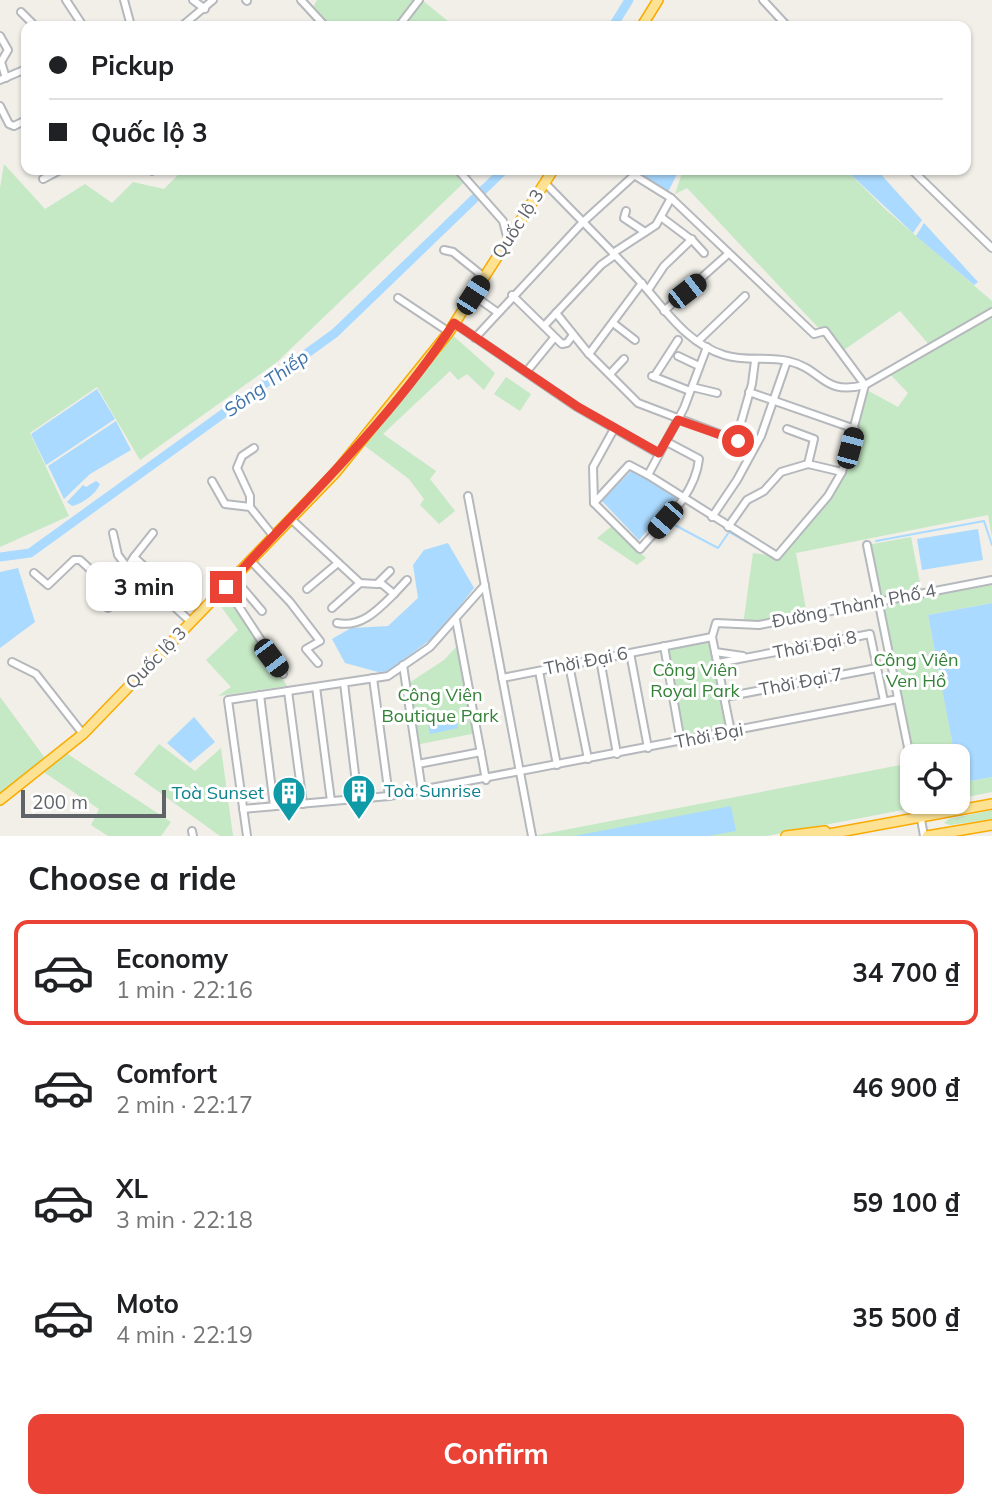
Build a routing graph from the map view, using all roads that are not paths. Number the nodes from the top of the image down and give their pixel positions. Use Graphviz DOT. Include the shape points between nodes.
graph roads {
  1 [pos="66,0"];
  2 [pos="124,0"];
  3 [pos="193,0"];
  4 [pos="212,0"];
  5 [pos="301,0"];
  6 [pos="419,0"];
  7 [pos="658,0"];
  8 [pos="763,0"];
  9 [pos="205,9"];
  10 [pos="21,12"];
  11 [pos="30,21"];
  12 [pos="80,21"];
  13 [pos="130,21"];
  14 [pos="191,21"];
  15 [pos="320,21"];
  16 [pos="403,21"];
  17 [pos="645,21"];
  18 [pos="781,21"];
  19 [pos="0,36"];
  20 [pos="21,71"];
  21 [pos="3,79"];
  22 [pos="0,106"];
  23 [pos="21,122"];
  24 [pos="51,175"];
  25 [pos="463,175"];
  26 [pos="550,175"];
  27 [pos="634,175"];
  28 [pos="641,175"];
  29 [pos="917,175"];
  30 [pos="43,179"];
  31 [pos="545,183"];
  32 [pos="671,198"];
  33 [pos="626,211"];
  34 [pos="661,217"];
  35 [pos="503,221"];
  36 [pos="583,222"];
  37 [pos="519,223"];
  38 [pos="645,232"];
  39 [pos="692,239"];
  40 [pos="508,240"];
  41 [pos="992,248"];
  42 [pos="444,250"];
  43 [pos="704,253"];
  44 [pos="614,254"];
  45 [pos="727,255"];
  46 [pos="484,277"];
  47 [pos="642,283"];
  48 [pos="648,289"];
  49 [pos="473,295"];
  50 [pos="512,295"];
  51 [pos="746,296"];
  52 [pos="398,298"];
  53 [pos="664,311"];
  54 [pos="497,312"];
  55 [pos="992,312"];
  56 [pos="556,313"];
  57 [pos="613,323"];
  58 [pos="544,326"];
  59 [pos="452,328"];
  60 [pos="573,335"];
  61 [pos="475,338"];
  62 [pos="555,338"];
  63 [pos="635,340"];
  64 [pos="678,340"];
  65 [pos="698,341"];
  66 [pos="707,347"];
  67 [pos="589,354"];
  68 [pos="678,356"];
  69 [pos="624,359"];
  70 [pos="787,360"];
  71 [pos="755,361"];
  72 [pos="699,366"];
  73 [pos="527,371"];
  74 [pos="610,374"];
  75 [pos="865,385"];
  76 [pos="691,389"];
  77 [pos="750,392"];
  78 [pos="717,394"];
  79 [pos="774,399"];
  80 [pos="678,420"];
  81 [pos="614,429"];
  82 [pos="787,429"];
  83 [pos="855,429"];
  84 [pos="667,442"];
  85 [pos="254,448"];
  86 [pos="659,453"];
  87 [pos="808,464"];
  88 [pos="842,472"];
  89 [pos="649,475"];
  90 [pos="212,481"];
  91 [pos="468,496"];
  92 [pos="684,498"];
  93 [pos="594,503"];
  94 [pos="250,507"];
  95 [pos="712,517"];
  96 [pos="291,519"];
  97 [pos="728,527"];
  98 [pos="113,533"];
  99 [pos="153,533"];
  100 [pos="274,537"];
  101 [pos="867,545"];
  102 [pos="134,557"];
  103 [pos="251,561"];
  104 [pos="338,563"];
  105 [pos="127,567"];
  106 [pos="390,571"];
  107 [pos="34,573"];
  108 [pos="234,578"];
  109 [pos="120,579"];
  110 [pos="407,580"];
  111 [pos="992,580"];
  112 [pos="160,581"];
  113 [pos="360,583"];
  114 [pos="377,584"];
  115 [pos="485,585"];
  116 [pos="226,587"];
  117 [pos="307,589"];
  118 [pos="394,594"];
  119 [pos="879,601"];
  120 [pos="108,608"];
  121 [pos="332,608"];
  122 [pos="262,611"];
  123 [pos="456,620"];
  124 [pos="191,622"];
  125 [pos="337,623"];
  126 [pos="712,636"];
  127 [pos="664,646"];
  128 [pos="715,652"];
  129 [pos="630,653"];
  130 [pos="748,657"];
  131 [pos="600,659"];
  132 [pos="12,662"];
  133 [pos="318,663"];
  134 [pos="718,663"];
  135 [pos="403,665"];
  136 [pos="569,665"];
  137 [pos="877,668"];
  138 [pos="539,671"];
  139 [pos="283,674"];
  140 [pos="373,678"];
  141 [pos="502,678"];
  142 [pos="344,682"];
  143 [pos="316,687"];
  144 [pos="288,691"];
  145 [pos="260,695"];
  146 [pos="724,697"];
  147 [pos="898,699"];
  148 [pos="884,701"];
  149 [pos="731,732"];
  150 [pos="83,734"];
  151 [pos="681,742"];
  152 [pos="907,744"];
  153 [pos="648,748"];
  154 [pos="481,752"];
  155 [pos="618,754"];
  156 [pos="588,760"];
  157 [pos="418,764"];
  158 [pos="556,765"];
  159 [pos="520,772"];
  160 [pos="486,780"];
  161 [pos="422,791"];
  162 [pos="389,796"];
  163 [pos="358,799"];
  164 [pos="0,800"];
  165 [pos="331,801"];
  166 [pos="303,804"];
  167 [pos="992,804"];
  168 [pos="274,806"];
  169 [pos="243,809"];
  170 [pos="920,816"];
  171 [pos="992,825"];
  172 [pos="837,832"];
  173 [pos="247,836"];
  174 [pos="532,836"];
  175 [pos="786,836"];
  176 [pos="818,836"];
  177 [pos="926,836"];
  1 -- 12 [label="street"];
  2 -- 13 [label="street"];
  3 -- 9 [label="street"];
  4 -- 9 [label="street"];
  5 -- 15 [label="street"];
  6 -- 16 [label="street"];
  7 -- 17 [label="highway"];
  8 -- 18 [label="street"];
  9 -- 14 [label="street"];
  10 -- 11 [label="street"];
  19 -- 21 [label="street" via="8,50 1,62"];
  20 -- 21 [label="street"];
  22 -- 23 [label="street" via="9,124"];
  24 -- 30 [label="street"];
  25 -- 35 [label="street"];
  26 -- 31 [label="highway, Quốc lộ 3"];
  27 -- 36 [label="street"];
  28 -- 32 [label="street"];
  29 -- 41 [label="street"];
  31 -- 36 [label="street"];
  31 -- 37 [label="highway, Quốc lộ 3"];
  32 -- 34 [label="street"];
  32 -- 45 [label="street"];
  33 -- 38 [label="street" via="624,218"];
  34 -- 38 [label="street"];
  34 -- 39 [label="street"];
  35 -- 37 [label="street"];
  35 -- 40 [label="street"];
  36 -- 44 [label="street"];
  36 -- 50 [label="street"];
  37 -- 40 [label="highway, Quốc lộ 3"];
  38 -- 44 [label="street"];
  39 -- 43 [label="street"];
  39 -- 48 [label="street"];
  40 -- 46 [label="highway, Quốc lộ 3"];
  42 -- 46 [label="street"];
  44 -- 47 [label="street"];
  44 -- 56 [label="street"];
  45 -- 53 [label="street"];
  45 -- 75 [label="street" via="814,334 825,331"];
  46 -- 49 [label="highway, Quốc lộ 3"];
  47 -- 48 [label="street"];
  47 -- 57 [label="street"];
  48 -- 53 [label="street"];
  49 -- 54 [label="street"];
  49 -- 59 [label="highway, Quốc lộ 3"];
  50 -- 54 [label="street"];
  50 -- 58 [label="street"];
  51 -- 65 [label="street"];
  52 -- 59 [label="street"];
  53 -- 65 [label="street"];
  54 -- 61 [label="street"];
  55 -- 75 [label="street"];
  56 -- 58 [label="street"];
  56 -- 60 [label="street"];
  57 -- 63 [label="street"];
  57 -- 67 [label="street"];
  58 -- 62 [label="street"];
  59 -- 61 [label="street"];
  59 -- 96 [label="highway, Quốc lộ 3" via="336,472"];
  60 -- 62 [label="street" via="563,345"];
  60 -- 67 [label="street"];
  61 -- 73 [label="street"];
  62 -- 73 [label="street"];
  64 -- 76 [label="street" via="653,376"];
  65 -- 66 [label="street"];
  66 -- 71 [label="street"];
  66 -- 72 [label="street"];
  67 -- 74 [label="street"];
  68 -- 72 [label="street"];
  69 -- 74 [label="street"];
  70 -- 71 [label="street"];
  70 -- 75 [label="street" via="810,370 831,387"];
  70 -- 79 [label="street"];
  71 -- 77 [label="street"];
  72 -- 76 [label="street"];
  73 -- 81 [label="street"];
  74 -- 80 [label="street" via="638,402"];
  75 -- 83 [label="street"];
  76 -- 78 [label="street"];
  76 -- 80 [label="street"];
  77 -- 79 [label="street"];
  77 -- 80 [label="street" via="737,440"];
  79 -- 83 [label="street"];
  79 -- 95 [label="street" via="749,460"];
  80 -- 84 [label="street"];
  81 -- 86 [label="street"];
  81 -- 93 [label="street" via="593,467"];
  82 -- 87 [label="street" via="814,439"];
  83 -- 88 [label="street"];
  84 -- 86 [label="street"];
  84 -- 92 [label="street" via="699,459 697,477"];
  85 -- 94 [label="street" via="242,456 237,468"];
  86 -- 89 [label="street"];
  87 -- 88 [label="street"];
  87 -- 97 [label="street" via="781,472 764,491 747,499"];
  88 -- 97 [label="street" via="779,555"];
  89 -- 92 [label="street"];
  89 -- 93 [label="street" via="629,465"];
  90 -- 94 [label="street" via="228,506"];
  91 -- 115 [label="street"];
  92 -- 93 [label="street" via="639,549"];
  92 -- 95 [label="street"];
  94 -- 100 [label="street"];
  95 -- 97 [label="street"];
  96 -- 100 [label="highway, Quốc lộ 3"];
  96 -- 104 [label="street"];
  98 -- 105 [label="street" via="118,555"];
  99 -- 102 [label="street"];
  100 -- 103 [label="highway, Quốc lộ 3"];
  101 -- 119 [label="street"];
  102 -- 105 [label="street"];
  102 -- 112 [label="street"];
  103 -- 108 [label="highway, Quốc lộ 3"];
  103 -- 133 [label="street" via="320,640 306,649"];
  104 -- 113 [label="street"];
  104 -- 117 [label="street"];
  105 -- 109 [label="street"];
  106 -- 114 [label="street"];
  107 -- 109 [label="street" via="48,585 79,560 92,572"];
  108 -- 116 [label="highway, Quốc lộ 3"];
  108 -- 122 [label="street"];
  109 -- 120 [label="street"];
  109 -- 124 [label="street" via="156,590"];
  110 -- 118 [label="street"];
  111 -- 119 [label="street, Đường Thành Phố 4"];
  113 -- 114 [label="street"];
  113 -- 121 [label="street"];
  114 -- 118 [label="street"];
  115 -- 123 [label="street"];
  115 -- 141 [label="street"];
  116 -- 124 [label="highway, Quốc lộ 3"];
  116 -- 139 [label="street"];
  118 -- 125 [label="street" via="372,616 347,625"];
  119 -- 126 [label="street, Đường Thành Phố 4" via="759,625 716,623"];
  119 -- 147 [label="street"];
  123 -- 135 [label="street" via="430,647"];
  123 -- 154 [label="street"];
  124 -- 150 [label="highway, Quốc lộ 3"];
  126 -- 127 [label="street, Thời Đại 6"];
  126 -- 128 [label="street"];
  127 -- 129 [label="street, Thời Đại 6"];
  127 -- 151 [label="street"];
  128 -- 130 [label="street"];
  128 -- 134 [label="street"];
  129 -- 131 [label="street, Thời Đại 6"];
  129 -- 153 [label="street"];
  130 -- 134 [label="street, Thời Đại 8"];
  130 -- 137 [label="street, Thời Đại 8" via="870,634"];
  131 -- 136 [label="street, Thời Đại 6"];
  131 -- 155 [label="street"];
  132 -- 150 [label="street" via="36,674"];
  134 -- 146 [label="street"];
  135 -- 140 [label="street" via="388,676"];
  135 -- 157 [label="street"];
  136 -- 138 [label="street, Thời Đại 6"];
  136 -- 156 [label="street"];
  137 -- 146 [label="street, Thời Đại 7"];
  137 -- 148 [label="street"];
  138 -- 141 [label="street, Thời Đại 6"];
  138 -- 158 [label="street"];
  140 -- 142 [label="street"];
  140 -- 162 [label="street"];
  141 -- 159 [label="street"];
  142 -- 143 [label="street"];
  142 -- 163 [label="street"];
  143 -- 144 [label="street"];
  143 -- 165 [label="street"];
  144 -- 145 [label="street"];
  144 -- 166 [label="street"];
  145 -- 168 [label="street"];
  145 -- 169 [label="street" via="228,700"];
  146 -- 149 [label="street"];
  147 -- 148 [label="street, Thời Đại"];
  147 -- 152 [label="street"];
  148 -- 149 [label="street, Thời Đại"];
  149 -- 151 [label="street, Thời Đại"];
  150 -- 164 [label="highway, Quốc lộ 3"];
  151 -- 153 [label="street, Thời Đại"];
  153 -- 155 [label="street, Thời Đại"];
  154 -- 157 [label="street"];
  154 -- 160 [label="street"];
  155 -- 156 [label="street, Thời Đại"];
  156 -- 158 [label="street, Thời Đại"];
  157 -- 161 [label="street"];
  158 -- 159 [label="street, Thời Đại"];
  159 -- 160 [label="street, Thời Đại"];
  159 -- 174 [label="street"];
  160 -- 161 [label="street, Thời Đại"];
  161 -- 162 [label="street, Thời Đại"];
  162 -- 163 [label="street, Thời Đại"];
  163 -- 165 [label="street, Thời Đại"];
  165 -- 166 [label="street, Thời Đại"];
  166 -- 168 [label="street, Thời Đại"];
  167 -- 170 [label="highway"];
  168 -- 169 [label="street, Thời Đại"];
  169 -- 173 [label="street"];
  170 -- 172 [label="highway"];
  170 -- 177 [label="street"];
  171 -- 177 [label="highway"];
  172 -- 175 [label="highway"];
  172 -- 176 [label="highway"];
}
